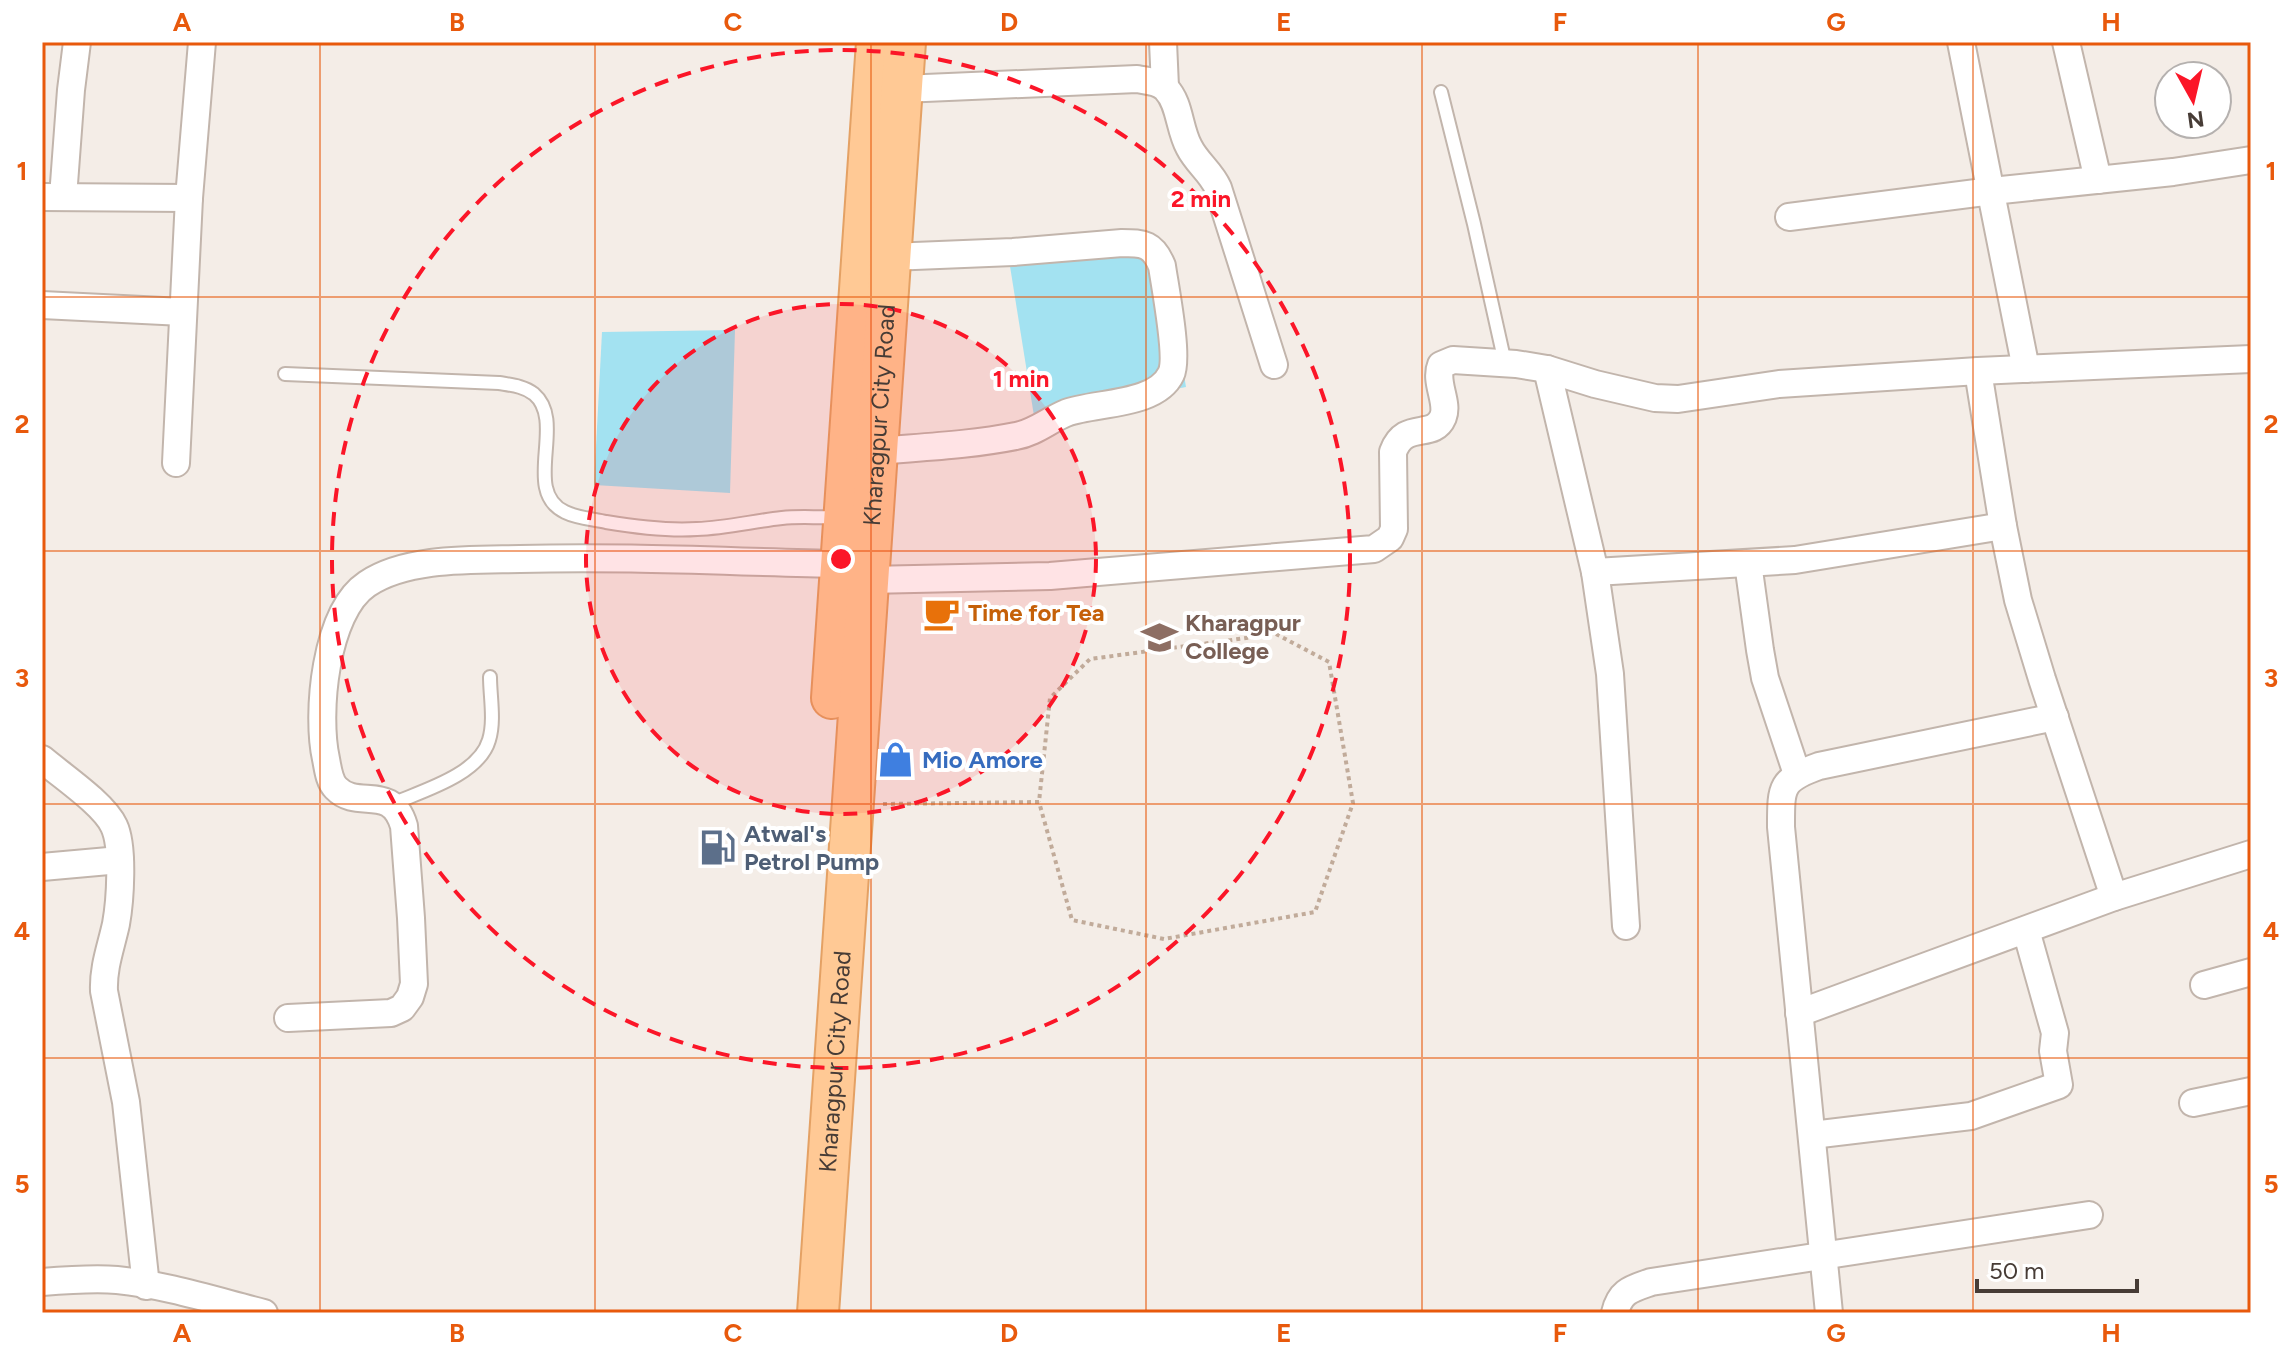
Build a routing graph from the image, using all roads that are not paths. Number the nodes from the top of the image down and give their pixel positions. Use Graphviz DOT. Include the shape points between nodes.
graph roads {
  1 [pos="77,42"];
  2 [pos="202,42"];
  3 [pos="877,42"];
  4 [pos="905,42"];
  5 [pos="1163,42"];
  6 [pos="1961,42"];
  7 [pos="2066,42"];
  8 [pos="1165,87"];
  9 [pos="902,89"];
  10 [pos="1441,92"];
  11 [pos="2251,160"];
  12 [pos="2098,180"];
  13 [pos="1992,191"];
  14 [pos="52,197"];
  15 [pos="189,198"];
  16 [pos="1789,217"];
  17 [pos="890,257"];
  18 [pos="42,305"];
  19 [pos="183,312"];
  20 [pos="2251,359"];
  21 [pos="1505,363"];
  22 [pos="1274,365"];
  23 [pos="1547,369"];
  24 [pos="2026,369"];
  25 [pos="1978,371"];
  26 [pos="285,374"];
  27 [pos="877,451"];
  28 [pos="176,463"];
  29 [pos="845,517"];
  30 [pos="2003,526"];
  31 [pos="1748,563"];
  32 [pos="855,572"];
  33 [pos="1595,572"];
  34 [pos="490,677"];
  35 [pos="2055,717"];
  36 [pos="42,759"];
  37 [pos="1797,774"];
  38 [pos="392,804"];
  39 [pos="2251,854"];
  40 [pos="120,860"];
  41 [pos="42,867"];
  42 [pos="2114,897"];
  43 [pos="1626,926"];
  44 [pos="2026,930"];
  45 [pos="2251,972"];
  46 [pos="2204,985"];
  47 [pos="1799,1013"];
  48 [pos="288,1018"];
  49 [pos="2251,1091"];
  50 [pos="2193,1103"];
  51 [pos="1812,1135"];
  52 [pos="2089,1215"];
  53 [pos="1824,1256"];
  54 [pos="42,1282"];
  55 [pos="146,1286"];
  56 [pos="264,1313"];
  57 [pos="791,1313"];
  58 [pos="818,1313"];
  59 [pos="1615,1313"];
  60 [pos="1829,1313"];
  1 -- 14 [label="street"];
  2 -- 15 [label="street"];
  3 -- 29 [label="main road"];
  4 -- 9 [label="main road, Kharagpur City Road"];
  5 -- 8 [label="street"];
  6 -- 13 [label="street"];
  7 -- 12 [label="street"];
  8 -- 9 [label="street" via="1137,79"];
  8 -- 22 [label="street" via="1190,149 1218,188"];
  9 -- 17 [label="main road, Kharagpur City Road"];
  10 -- 21 [label="lane"];
  11 -- 12 [label="street"];
  12 -- 13 [label="street"];
  13 -- 16 [label="street"];
  13 -- 24 [label="street"];
  14 -- 15 [label="street"];
  15 -- 19 [label="street"];
  17 -- 27 [label="main road, Kharagpur City Road"];
  17 -- 27 [label="street" via="1122,243 1150,247 1162,266 1173,371 1166,383 1147,394 1068,412 1019,436"];
  18 -- 19 [label="street"];
  19 -- 28 [label="street"];
  20 -- 24 [label="street"];
  21 -- 23 [label="street"];
  21 -- 32 [label="street" via="1453,360 1441,365 1443,417 1436,426 1404,434 1397,441 1394,529 1374,549 1050,576"];
  23 -- 25 [label="street" via="1655,398 1678,399 1779,384"];
  23 -- 33 [label="street"];
  24 -- 25 [label="street"];
  25 -- 30 [label="street"];
  26 -- 29 [label="lane" via="522,388 535,395 544,410 544,478 551,499 564,512 586,518 696,529"];
  27 -- 32 [label="main road, Kharagpur City Road"];
  29 -- 32 [label="main road"];
  30 -- 31 [label="street"];
  30 -- 35 [label="street" via="2018,600"];
  31 -- 33 [label="street"];
  31 -- 37 [label="street" via="1765,678"];
  32 -- 38 [label="street" via="601,556 418,565 365,585 334,634 322,734 337,789"];
  32 -- 57 [label="main road"];
  32 -- 58 [label="main road, Kharagpur City Road" via="853,805"];
  33 -- 43 [label="street" via="1610,674"];
  34 -- 38 [label="lane" via="489,742 477,761"];
  35 -- 37 [label="street"];
  35 -- 42 [label="street"];
  36 -- 40 [label="street" via="103,810 115,827"];
  37 -- 47 [label="street" via="1785,785 1781,827"];
  38 -- 48 [label="street" via="404,826 414,971 410,997 391,1013"];
  39 -- 42 [label="street"];
  40 -- 41 [label="street"];
  40 -- 55 [label="street" via="118,913 104,991 126,1102"];
  42 -- 44 [label="street"];
  44 -- 47 [label="street"];
  44 -- 51 [label="street" via="2055,1033 2059,1085 1971,1116"];
  45 -- 46 [label="street"];
  47 -- 51 [label="street"];
  49 -- 50 [label="street"];
  51 -- 53 [label="street"];
  52 -- 53 [label="street"];
  53 -- 59 [label="street" via="1651,1282 1630,1289"];
  53 -- 60 [label="street"];
  54 -- 55 [label="street" via="118,1280"];
  55 -- 56 [label="street"];
}
